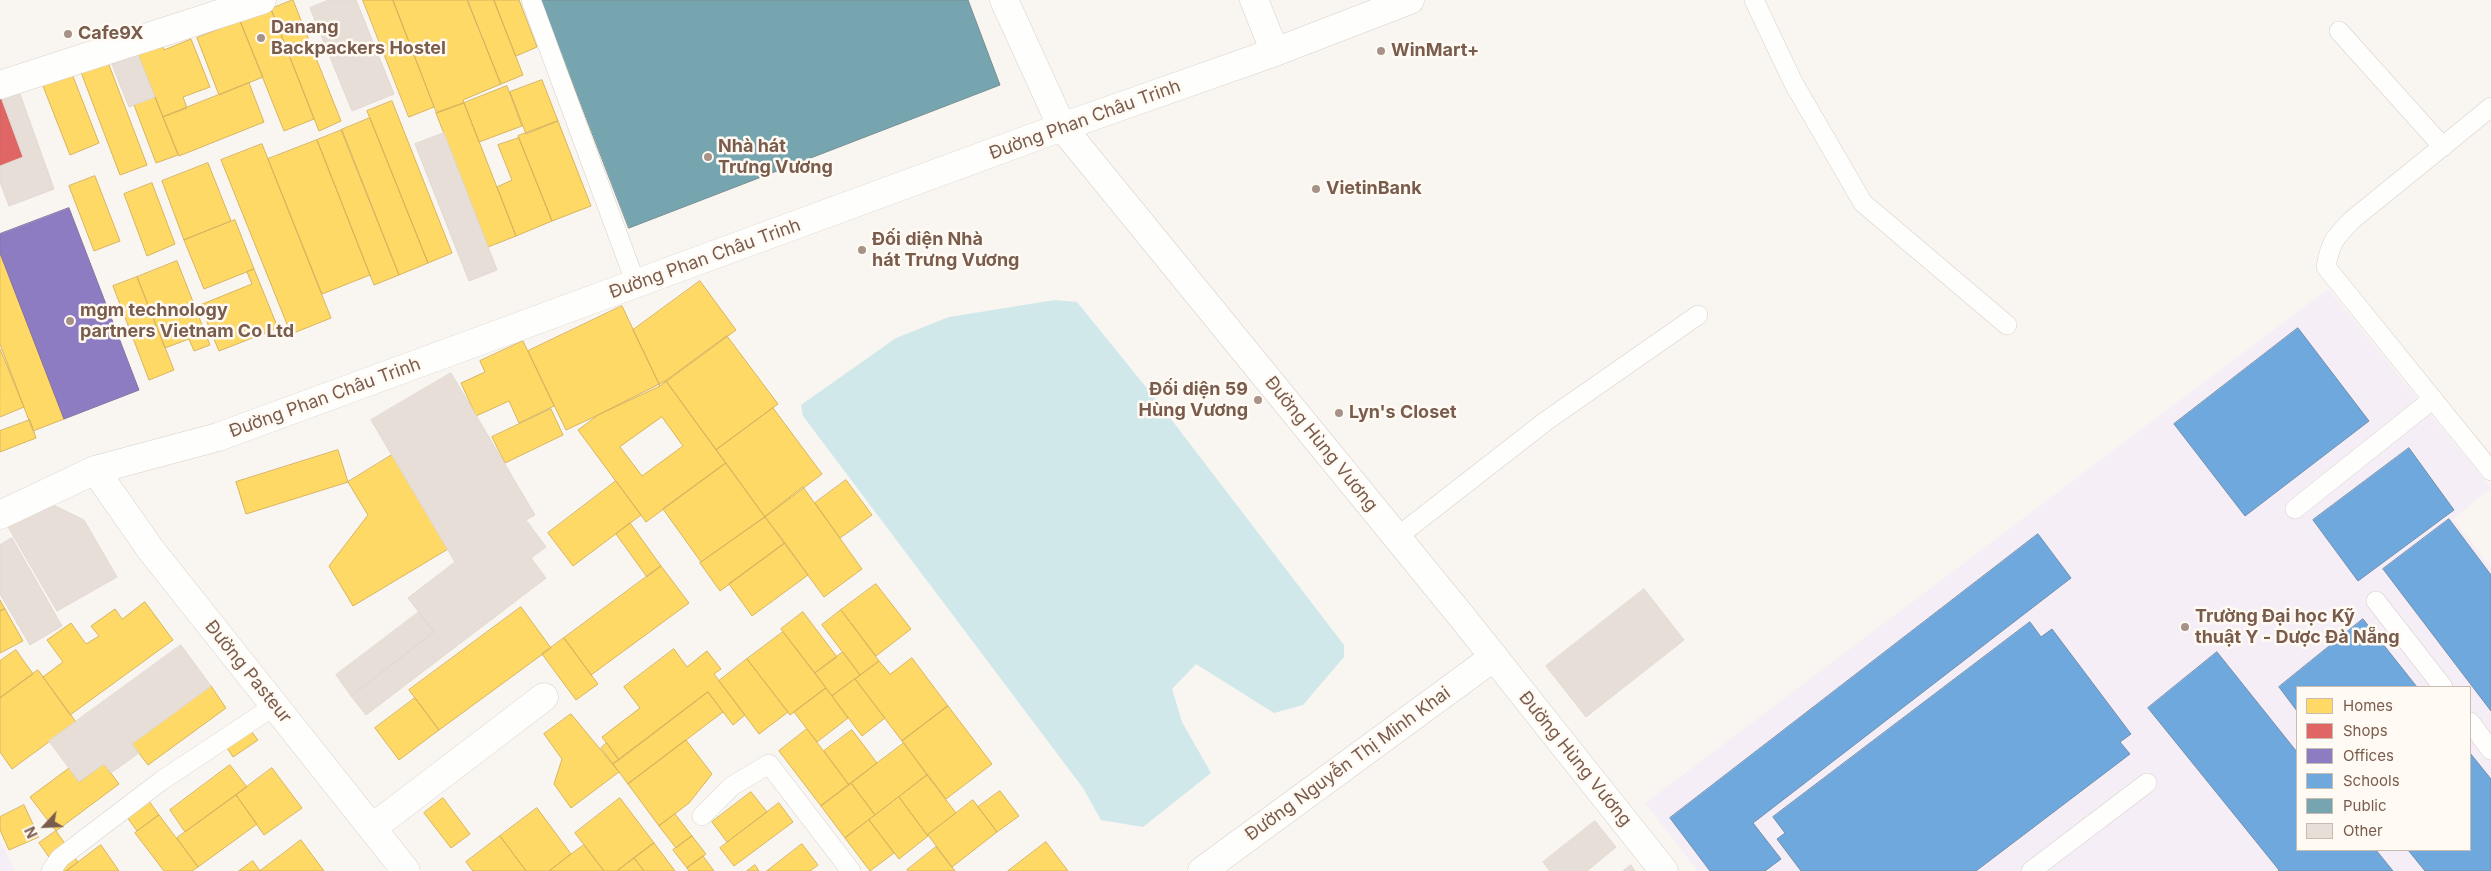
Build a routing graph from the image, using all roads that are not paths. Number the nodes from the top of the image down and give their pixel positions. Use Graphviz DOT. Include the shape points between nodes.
graph roads {
  1 [pos="259,0"];
  2 [pos="531,0"];
  3 [pos="1004,0"];
  4 [pos="1254,0"];
  5 [pos="1410,0"];
  6 [pos="1754,0"];
  7 [pos="2339,31"];
  8 [pos="1275,52"];
  9 [pos="0,85"];
  10 [pos="2491,107"];
  11 [pos="1062,127"];
  12 [pos="2443,147"];
  13 [pos="636,284"];
  14 [pos="1698,315"];
  15 [pos="2007,325"];
  16 [pos="2433,399"];
  17 [pos="95,470"];
  18 [pos="2491,471"];
  19 [pos="2295,509"];
  20 [pos="0,515"];
  21 [pos="1397,537"];
  22 [pos="2376,601"];
  23 [pos="1494,657"];
  24 [pos="2442,686"];
  25 [pos="544,697"];
  26 [pos="274,706"];
  27 [pos="2471,723"];
  28 [pos="2491,750"];
  29 [pos="2147,783"];
  30 [pos="702,816"];
  31 [pos="372,828"];
  32 [pos="51,871"];
  33 [pos="406,871"];
  34 [pos="851,871"];
  35 [pos="1202,871"];
  36 [pos="1664,871"];
  37 [pos="2031,871"];
  1 -- 9 [label="street"];
  2 -- 13 [label="lane"];
  3 -- 11 [label="street, Đường Hùng Vương"];
  4 -- 8 [label="street"];
  5 -- 8 [label="street, Đường Phan Châu Trinh"];
  6 -- 15 [label="lane" via="1794,84 1863,203"];
  7 -- 12 [label="lane"];
  8 -- 11 [label="street, Đường Phan Châu Trinh"];
  10 -- 12 [label="lane"];
  11 -- 13 [label="street, Đường Phan Châu Trinh"];
  11 -- 21 [label="street, Đường Hùng Vương"];
  12 -- 16 [label="lane" via="2334,238 2326,267"];
  13 -- 17 [label="street, Đường Phan Châu Trinh" via="218,437"];
  14 -- 21 [label="lane" via="1546,421"];
  16 -- 18 [label="lane"];
  16 -- 19 [label="lane"];
  17 -- 20 [label="street, Đường Phan Châu Trinh"];
  17 -- 26 [label="street, Đường Pasteur" via="151,550"];
  21 -- 23 [label="street, Đường Hùng Vương"];
  22 -- 24 [label="lane"];
  23 -- 35 [label="street, Đường Nguyễn Thị Minh Khai"];
  23 -- 36 [label="street, Đường Hùng Vương"];
  25 -- 31 [label="street"];
  26 -- 31 [label="street, Đường Pasteur"];
  26 -- 32 [label="lane" via="161,781 60,858"];
  27 -- 28 [label="lane"];
  29 -- 37 [label="lane"];
  30 -- 34 [label="lane" via="732,786 769,764"];
  31 -- 33 [label="street, Đường Pasteur"];
}
